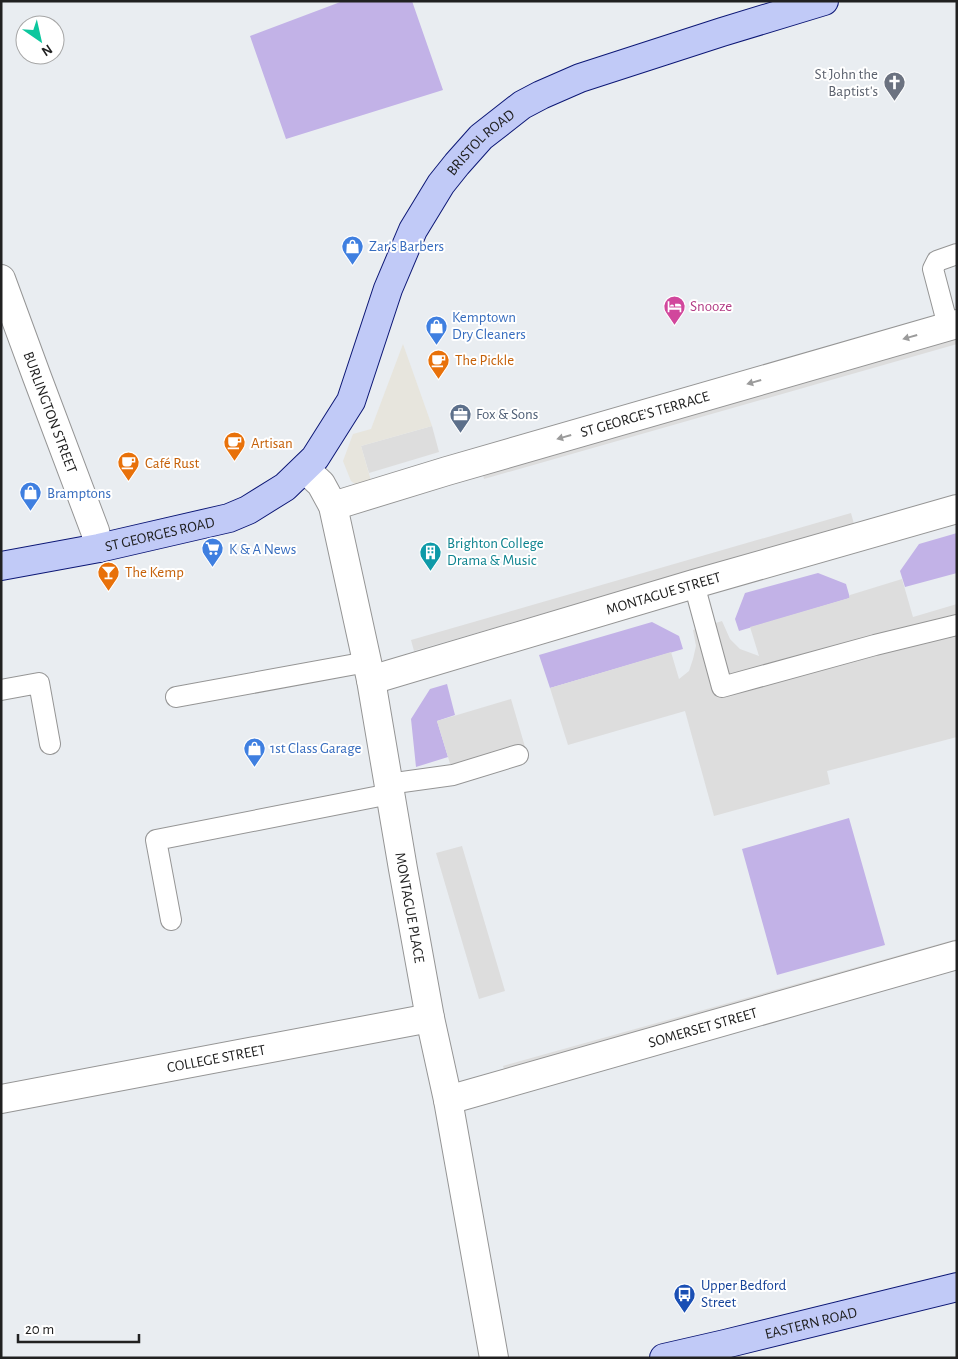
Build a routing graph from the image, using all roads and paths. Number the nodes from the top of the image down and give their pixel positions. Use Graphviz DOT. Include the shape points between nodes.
graph roads {
  1 [pos="824,1"];
  2 [pos="957,254"];
  3 [pos="1,278"];
  4 [pos="952,325"];
  5 [pos="305,468"];
  6 [pos="333,506"];
  7 [pos="957,509"];
  8 [pos="99,548"];
  9 [pos="1,566"];
  10 [pos="694,584"];
  11 [pos="957,625"];
  12 [pos="369,671"];
  13 [pos="1,690"];
  14 [pos="176,697"];
  15 [pos="50,744"];
  16 [pos="518,755"];
  17 [pos="389,789"];
  18 [pos="171,920"];
  19 [pos="957,955"];
  20 [pos="430,1018"];
  21 [pos="1,1099"];
  22 [pos="448,1100"];
  23 [pos="957,1287"];
  24 [pos="494,1358"];
  25 [pos="664,1358"];
  1 -- 5 [label="main road, BRISTOL ROAD" via="580,78 522,106 482,137 441,184 413,230 388,289 351,401 315,458"];
  2 -- 4 [label="lane" via="937,260 933,269"];
  3 -- 8 [label="street, BURLINGTON STREET"];
  4 -- 6 [label="street, ST GEORGE'S TERRACE, one-way"];
  5 -- 6 [label="street, MONTAGUE PLACE" via="321,484"];
  5 -- 8 [label="main road, ST GEORGES ROAD" via="285,487 229,518"];
  6 -- 12 [label="street, MONTAGUE PLACE"];
  7 -- 10 [label="street, MONTAGUE STREET"];
  8 -- 9 [label="main road, ST GEORGES ROAD"];
  10 -- 11 [label="lane" via="722,686"];
  10 -- 12 [label="street, MONTAGUE STREET"];
  12 -- 14 [label="lane"];
  12 -- 17 [label="street, MONTAGUE PLACE"];
  13 -- 15 [label="lane" via="38,683"];
  16 -- 17 [label="lane" via="453,775"];
  17 -- 18 [label="lane" via="156,840"];
  17 -- 20 [label="street, MONTAGUE PLACE"];
  19 -- 22 [label="street, SOMERSET STREET"];
  20 -- 21 [label="street, COLLEGE STREET"];
  20 -- 22 [label="street, MONTAGUE PLACE"];
  22 -- 24 [label="street, MONTAGUE PLACE"];
  23 -- 25 [label="main road, EASTERN ROAD"];
}
